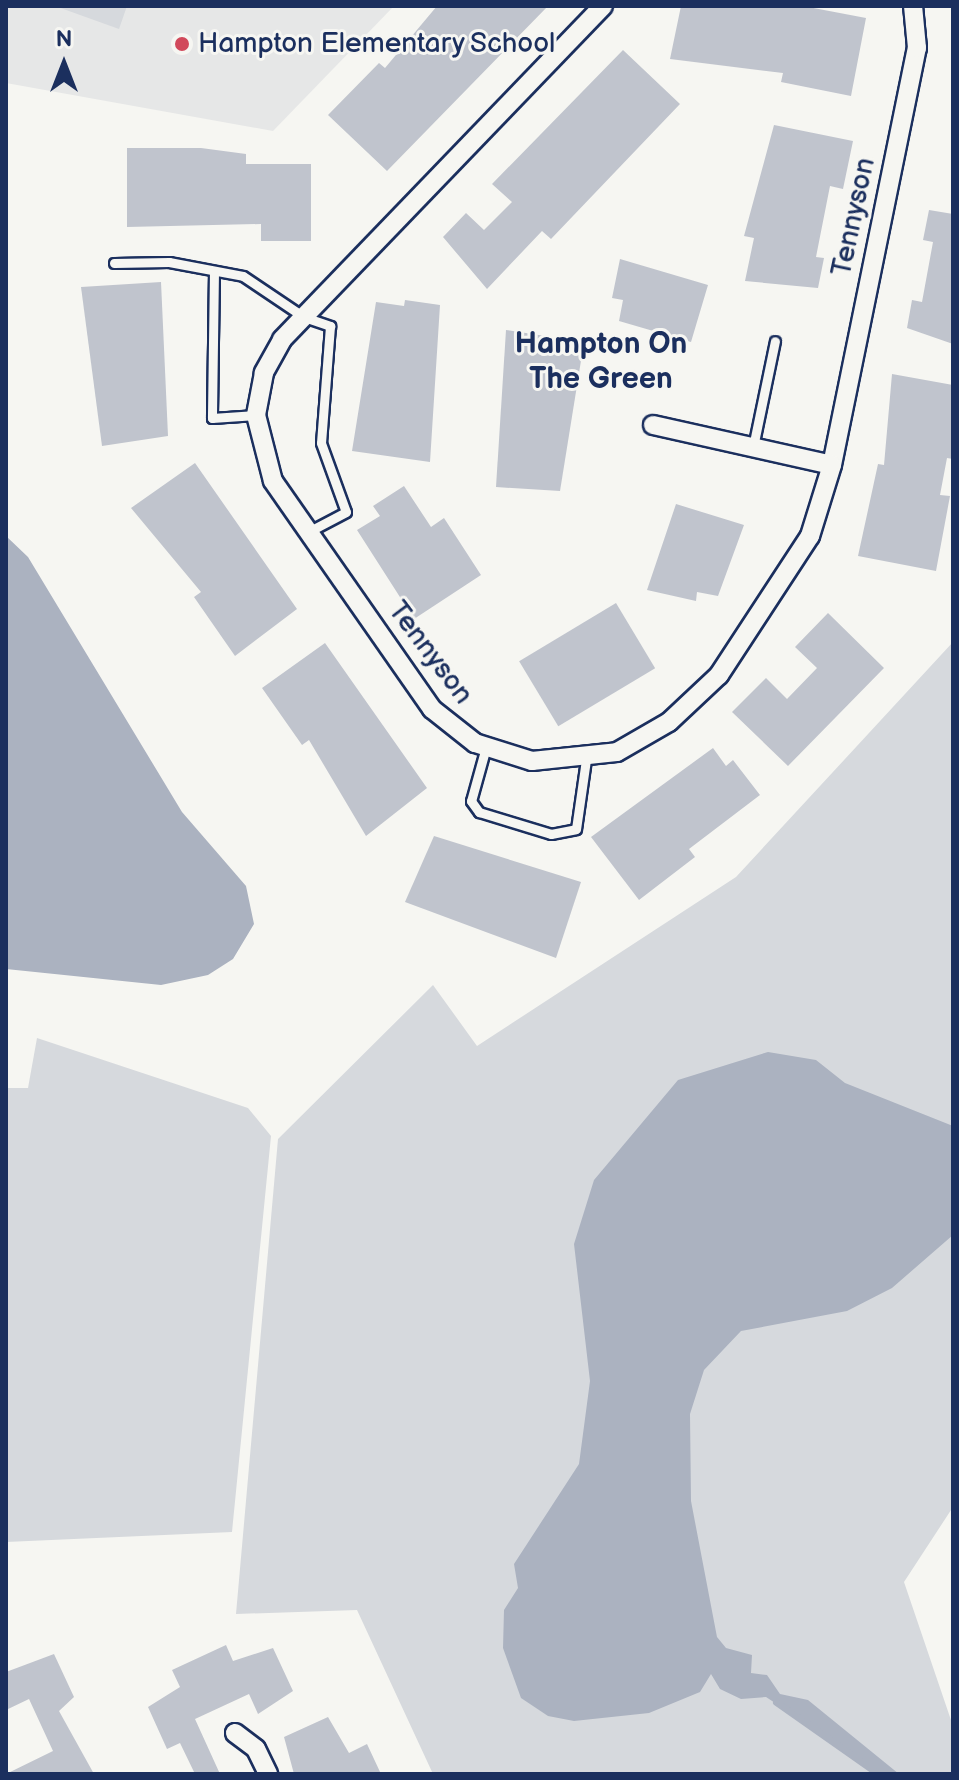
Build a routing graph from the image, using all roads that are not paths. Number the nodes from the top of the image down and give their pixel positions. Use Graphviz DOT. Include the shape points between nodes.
graph roads {
  1 [pos="603,6"];
  2 [pos="913,6"];
  3 [pos="114,263"];
  4 [pos="214,271"];
  5 [pos="304,317"];
  6 [pos="775,341"];
  7 [pos="256,415"];
  8 [pos="653,425"];
  9 [pos="753,447"];
  10 [pos="832,465"];
  11 [pos="308,532"];
  12 [pos="486,747"];
  13 [pos="586,760"];
  14 [pos="235,1733"];
  15 [pos="268,1774"];
  1 -- 5 [label="street, Tennyson"];
  2 -- 10 [label="street, Tennyson" via="917,48"];
  3 -- 4 [label="lane"];
  4 -- 5 [label="lane" via="243,276"];
  4 -- 7 [label="lane" via="212,418"];
  5 -- 7 [label="street, Tennyson" via="272,356"];
  5 -- 11 [label="lane" via="330,326 335,336 321,443 346,499 346,512"];
  6 -- 9 [label="lane"];
  7 -- 11 [label="street, Tennyson" via="273,481"];
  8 -- 9 [label="street"];
  9 -- 10 [label="street"];
  10 -- 13 [label="street, Tennyson" via="803,550 719,675 641,742"];
  11 -- 12 [label="street, Tennyson" via="432,709"];
  12 -- 13 [label="street, Tennyson" via="532,761"];
  12 -- 13 [label="lane" via="471,801 479,812 551,834 576,829"];
  14 -- 15 [label="street" via="256,1749"];
}
